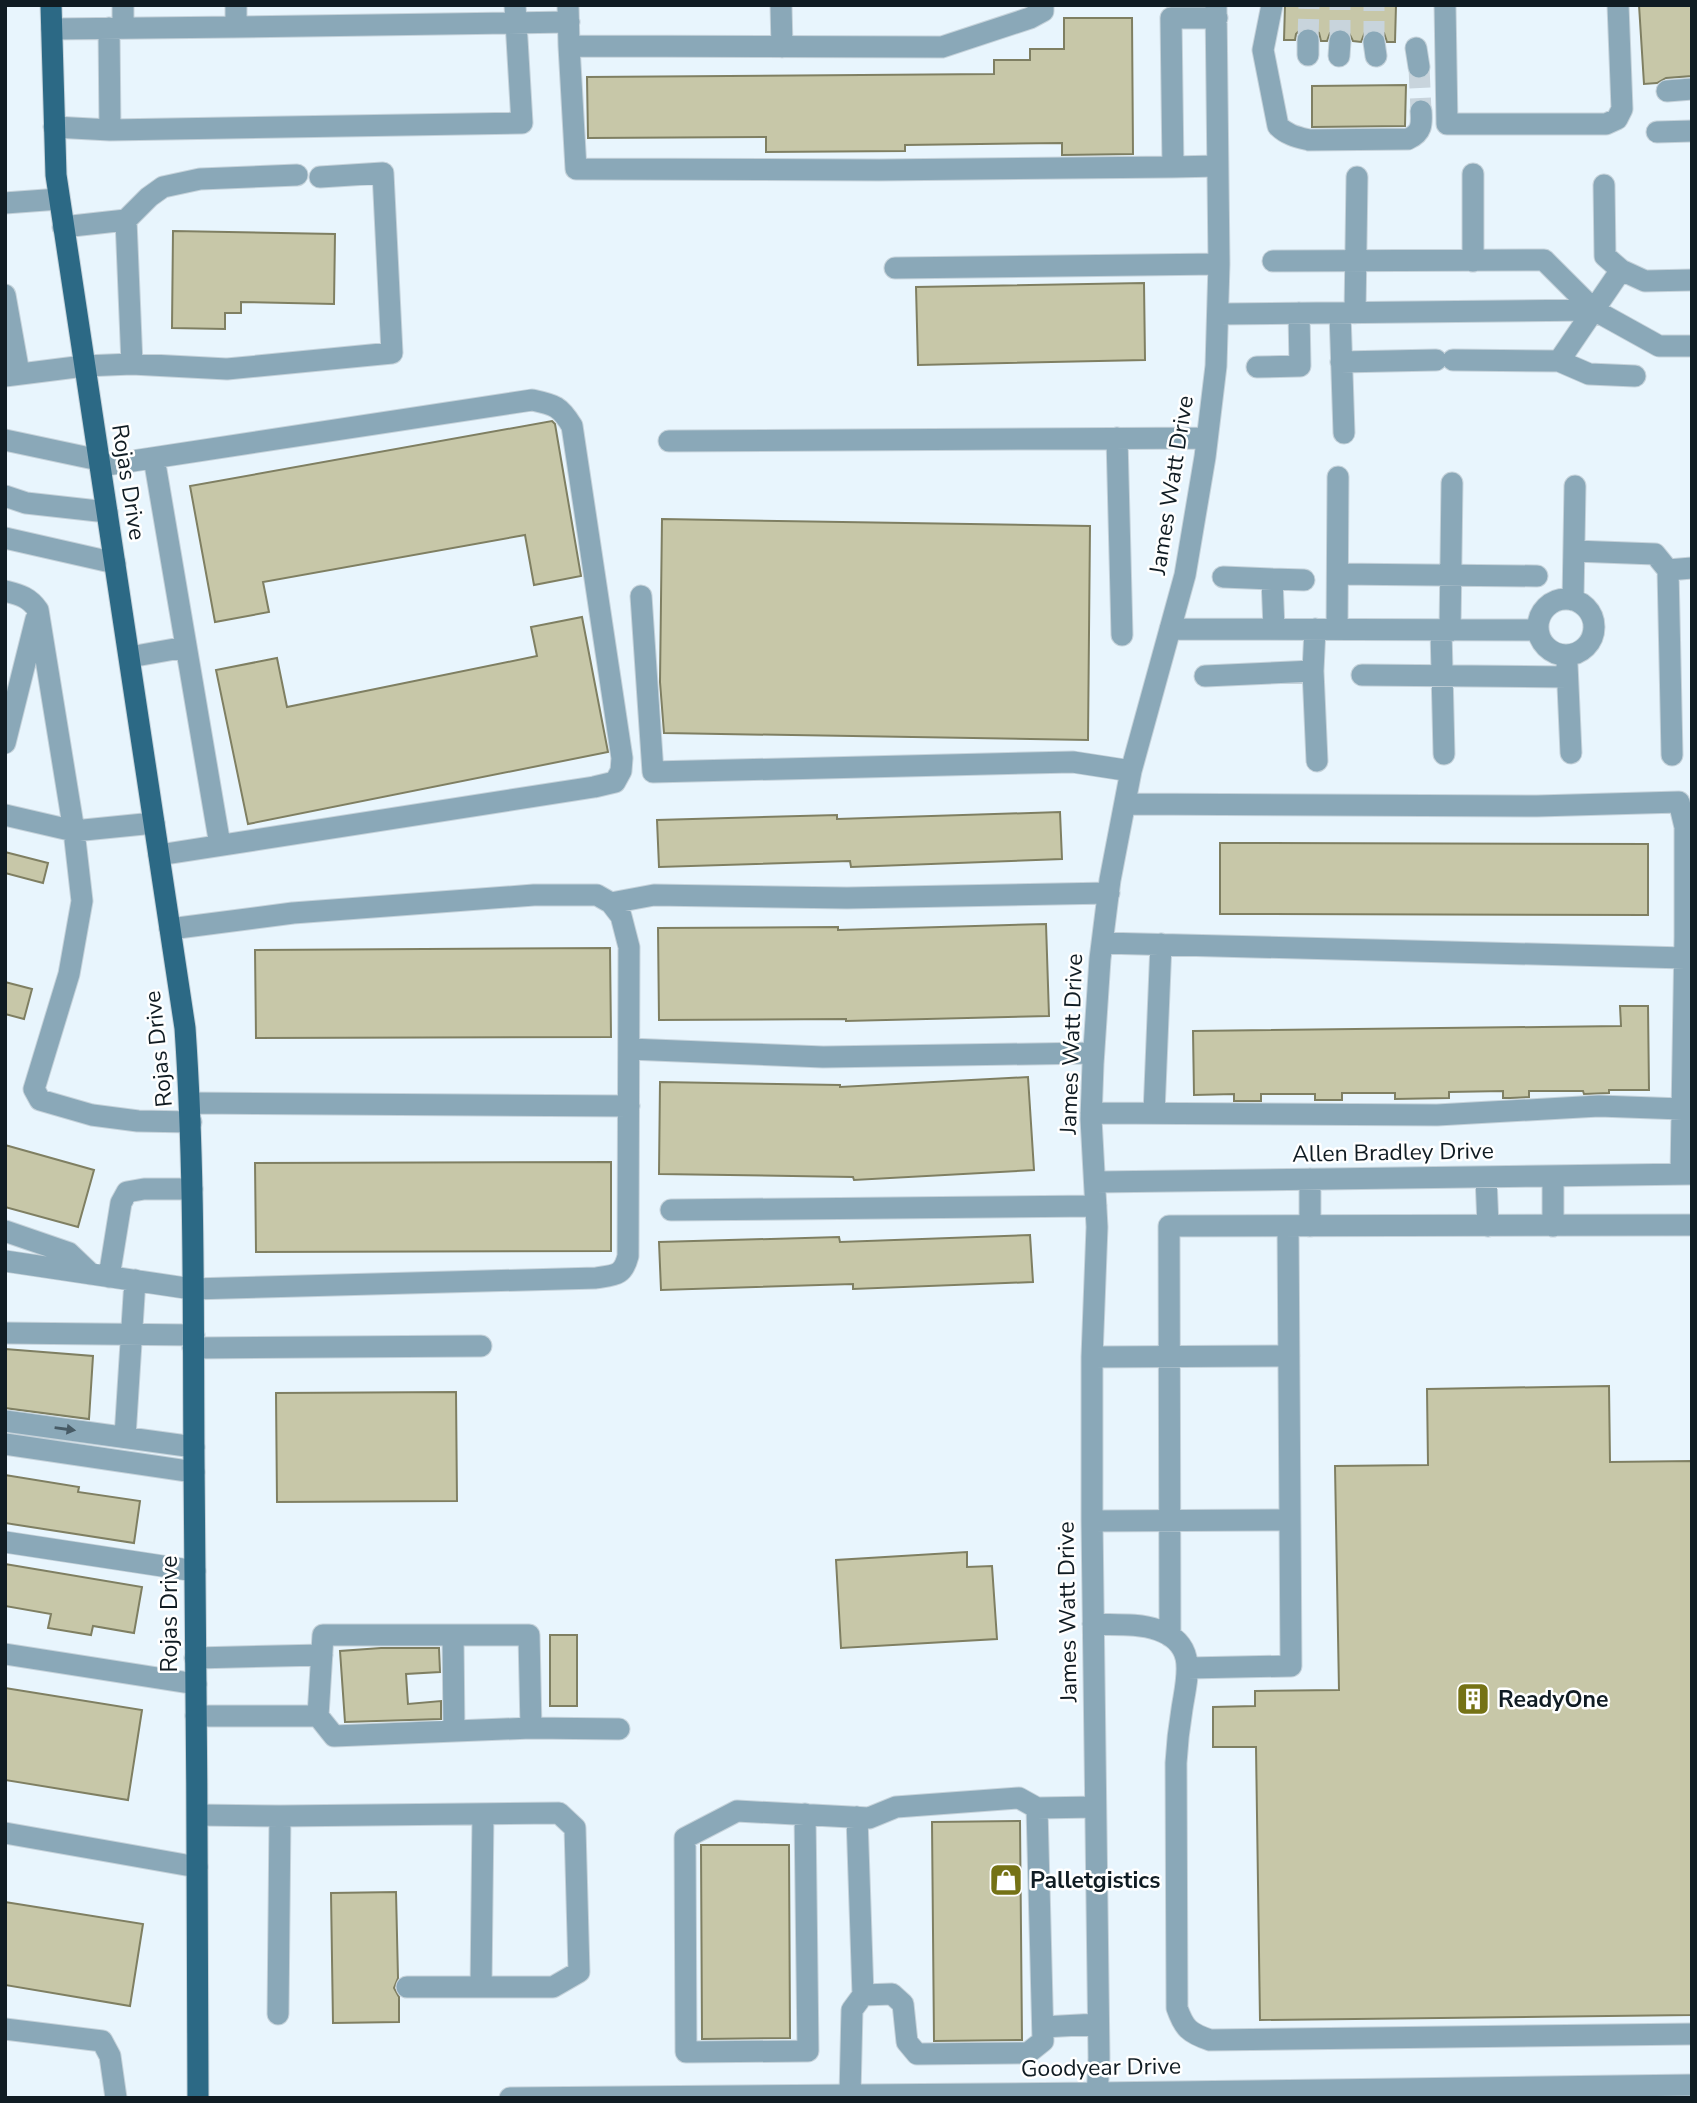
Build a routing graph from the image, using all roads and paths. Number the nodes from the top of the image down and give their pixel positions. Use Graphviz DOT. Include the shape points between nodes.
graph roads {
  1 [pos="51,5"];
  2 [pos="123,5"];
  3 [pos="236,5"];
  4 [pos="781,5"];
  5 [pos="1043,5"];
  6 [pos="1272,5"];
  7 [pos="1445,5"];
  8 [pos="1618,5"];
  9 [pos="1170,12"];
  10 [pos="1217,12"];
  11 [pos="515,14"];
  12 [pos="569,14"];
  13 [pos="236,27"];
  14 [pos="52,29"];
  15 [pos="116,29"];
  16 [pos="569,46"];
  17 [pos="782,47"];
  18 [pos="1692,89"];
  19 [pos="1667,91"];
  20 [pos="1421,111"];
  21 [pos="54,127"];
  22 [pos="110,130"];
  23 [pos="1692,131"];
  24 [pos="1657,132"];
  25 [pos="1217,166"];
  26 [pos="1173,167"];
  27 [pos="1473,174"];
  28 [pos="297,175"];
  29 [pos="320,177"];
  30 [pos="1357,177"];
  31 [pos="1604,185"];
  32 [pos="59,199"];
  33 [pos="5,203"];
  34 [pos="126,220"];
  35 [pos="63,227"];
  36 [pos="1273,261"];
  37 [pos="1355,261"];
  38 [pos="1473,261"];
  39 [pos="1219,264"];
  40 [pos="895,268"];
  41 [pos="1621,270"];
  42 [pos="1692,280"];
  43 [pos="5,295"];
  44 [pos="1594,310"];
  45 [pos="1300,313"];
  46 [pos="1348,313"];
  47 [pos="1219,314"];
  48 [pos="1692,346"];
  49 [pos="1559,361"];
  50 [pos="1341,362"];
  51 [pos="132,364"];
  52 [pos="84,366"];
  53 [pos="1257,366"];
  54 [pos="12,374"];
  55 [pos="1635,376"];
  56 [pos="1344,433"];
  57 [pos="1207,438"];
  58 [pos="1118,439"];
  59 [pos="5,440"];
  60 [pos="669,441"];
  61 [pos="154,458"];
  62 [pos="100,463"];
  63 [pos="1338,477"];
  64 [pos="1451,483"];
  65 [pos="1575,486"];
  66 [pos="5,496"];
  67 [pos="107,512"];
  68 [pos="5,538"];
  69 [pos="1574,551"];
  70 [pos="115,564"];
  71 [pos="1692,568"];
  72 [pos="1668,570"];
  73 [pos="1338,574"];
  74 [pos="1451,575"];
  75 [pos="1537,576"];
  76 [pos="1223,577"];
  77 [pos="1272,579"];
  78 [pos="1304,580"];
  79 [pos="5,591"];
  80 [pos="641,596"];
  81 [pos="1573,600"];
  82 [pos="38,610"];
  83 [pos="1170,629"];
  84 [pos="1273,629"];
  85 [pos="1315,629"];
  86 [pos="1337,629"];
  87 [pos="1445,630"];
  88 [pos="1538,630"];
  89 [pos="1122,635"];
  90 [pos="186,647"];
  91 [pos="1566,655"];
  92 [pos="130,657"];
  93 [pos="1313,671"];
  94 [pos="1362,675"];
  95 [pos="1205,676"];
  96 [pos="1442,677"];
  97 [pos="1567,677"];
  98 [pos="5,743"];
  99 [pos="1571,753"];
  100 [pos="1444,754"];
  101 [pos="1672,755"];
  102 [pos="1317,761"];
  103 [pos="1131,771"];
  104 [pos="1125,804"];
  105 [pos="5,816"];
  106 [pos="154,823"];
  107 [pos="74,831"];
  108 [pos="220,845"];
  109 [pos="159,855"];
  110 [pos="1109,893"];
  111 [pos="611,903"];
  112 [pos="170,929"];
  113 [pos="1102,943"];
  114 [pos="1161,944"];
  115 [pos="1685,958"];
  116 [pos="629,1049"];
  117 [pos="1093,1053"];
  118 [pos="629,1106"];
  119 [pos="1682,1109"];
  120 [pos="191,1112"];
  121 [pos="1091,1113"];
  122 [pos="1154,1113"];
  123 [pos="1686,1174"];
  124 [pos="1553,1176"];
  125 [pos="1486,1177"];
  126 [pos="1310,1179"];
  127 [pos="1096,1182"];
  128 [pos="192,1189"];
  129 [pos="1096,1206"];
  130 [pos="671,1210"];
  131 [pos="1692,1225"];
  132 [pos="1288,1226"];
  133 [pos="1310,1226"];
  134 [pos="1488,1226"];
  135 [pos="1553,1226"];
  136 [pos="5,1231"];
  137 [pos="5,1261"];
  138 [pos="100,1275"];
  139 [pos="135,1280"];
  140 [pos="192,1289"];
  141 [pos="5,1333"];
  142 [pos="132,1335"];
  143 [pos="194,1342"];
  144 [pos="481,1346"];
  145 [pos="1289,1356"];
  146 [pos="1093,1357"];
  147 [pos="1170,1357"];
  148 [pos="5,1421"];
  149 [pos="125,1437"];
  150 [pos="5,1444"];
  151 [pos="194,1447"];
  152 [pos="194,1472"];
  153 [pos="1290,1520"];
  154 [pos="1092,1521"];
  155 [pos="1170,1521"];
  156 [pos="5,1542"];
  157 [pos="195,1571"];
  158 [pos="1093,1624"];
  159 [pos="453,1636"];
  160 [pos="1170,1636"];
  161 [pos="5,1654"];
  162 [pos="322,1655"];
  163 [pos="195,1658"];
  164 [pos="1188,1668"];
  165 [pos="196,1684"];
  166 [pos="196,1716"];
  167 [pos="318,1716"];
  168 [pos="531,1728"];
  169 [pos="618,1729"];
  170 [pos="454,1731"];
  171 [pos="1095,1807"];
  172 [pos="1037,1808"];
  173 [pos="483,1814"];
  174 [pos="805,1814"];
  175 [pos="198,1815"];
  176 [pos="280,1816"];
  177 [pos="857,1817"];
  178 [pos="5,1833"];
  179 [pos="197,1867"];
  180 [pos="407,1987"];
  181 [pos="481,1987"];
  182 [pos="863,1995"];
  183 [pos="278,2014"];
  184 [pos="1098,2024"];
  185 [pos="1043,2027"];
  186 [pos="5,2029"];
  187 [pos="1692,2034"];
  188 [pos="1692,2085"];
  189 [pos="1595,2092"];
  190 [pos="1543,2093"];
  191 [pos="850,2095"];
  192 [pos="909,2096"];
  193 [pos="1097,2096"];
  194 [pos="635,2097"];
  195 [pos="705,2097"];
  196 [pos="116,2098"];
  197 [pos="198,2098"];
  198 [pos="510,2098"];
  1 -- 14 [label="main road, Rojas Drive"];
  2 -- 15 [label="street"];
  3 -- 13 [label="street"];
  4 -- 17 [label="street"];
  5 -- 17 [label="street" via="1043,11 1030,18 942,47"];
  6 -- 20 [label="street" via="1263,50 1278,126 1284,131 1308,140 1408,139 1420,131"];
  7 -- 8 [label="street" via="1447,124 1606,124 1617,119 1622,109"];
  9 -- 10 [label="street"];
  9 -- 26 [label="street"];
  10 -- 25 [label="street, James Watt Drive"];
  11 -- 12 [label="street"];
  11 -- 13 [label="street"];
  11 -- 22 [label="street" via="522,123"];
  12 -- 16 [label="street"];
  13 -- 15 [label="street"];
  14 -- 15 [label="street"];
  14 -- 21 [label="main road, Rojas Drive"];
  15 -- 22 [label="street"];
  16 -- 17 [label="street"];
  16 -- 26 [label="street" via="576,169"];
  18 -- 19 [label="street"];
  21 -- 22 [label="street"];
  21 -- 32 [label="main road, Rojas Drive"];
  23 -- 24 [label="street"];
  25 -- 26 [label="street"];
  25 -- 39 [label="street, James Watt Drive"];
  27 -- 38 [label="street"];
  28 -- 34 [label="street" via="200,179 163,187"];
  29 -- 51 [label="street" via="383,173 391,353 227,369"];
  30 -- 37 [label="street"];
  31 -- 41 [label="street" via="1605,256"];
  32 -- 33 [label="street"];
  32 -- 35 [label="main road, Rojas Drive"];
  34 -- 35 [label="street"];
  34 -- 51 [label="street"];
  35 -- 52 [label="main road, Rojas Drive"];
  36 -- 37 [label="street"];
  37 -- 38 [label="street"];
  37 -- 46 [label="street"];
  38 -- 44 [label="street" via="1544,260"];
  39 -- 40 [label="street"];
  39 -- 47 [label="street, James Watt Drive"];
  41 -- 42 [label="street" via="1645,281"];
  41 -- 44 [label="street"];
  43 -- 54 [label="street"];
  44 -- 46 [label="street"];
  44 -- 48 [label="street" via="1659,346"];
  44 -- 49 [label="street"];
  45 -- 46 [label="street"];
  45 -- 47 [label="street"];
  45 -- 53 [label="street" via="1300,366"];
  46 -- 50 [label="street"];
  47 -- 57 [label="street, James Watt Drive"];
  49 -- 50 [label="street"];
  49 -- 55 [label="street" via="1589,374"];
  50 -- 56 [label="street"];
  51 -- 52 [label="street"];
  52 -- 54 [label="street"];
  52 -- 62 [label="main road, Rojas Drive"];
  57 -- 58 [label="street"];
  57 -- 83 [label="street, James Watt Drive" via="1185,575"];
  58 -- 60 [label="street"];
  58 -- 89 [label="street"];
  59 -- 62 [label="street"];
  61 -- 62 [label="street"];
  61 -- 90 [label="street"];
  61 -- 108 [label="street" via="532,400 563,411 572,426 622,758 615,782"];
  62 -- 67 [label="main road, Rojas Drive"];
  63 -- 73 [label="street"];
  64 -- 74 [label="street"];
  65 -- 69 [label="street"];
  66 -- 67 [label="street" via="26,503"];
  67 -- 70 [label="main road, Rojas Drive"];
  68 -- 70 [label="street"];
  69 -- 72 [label="street" via="1655,554"];
  69 -- 81 [label="street"];
  70 -- 92 [label="main road, Rojas Drive"];
  71 -- 72 [label="street"];
  72 -- 101 [label="street"];
  73 -- 74 [label="street"];
  73 -- 86 [label="street"];
  74 -- 75 [label="street"];
  74 -- 87 [label="street"];
  76 -- 77 [label="street"];
  77 -- 78 [label="street"];
  77 -- 84 [label="street"];
  79 -- 82 [label="street" via="23,595"];
  80 -- 103 [label="street" via="653,772 1073,762"];
  81 -- 88 [label="street" via="1548,605"];
  81 -- 91 [label="street" via="1588,610 1594,628 1588,645"];
  82 -- 98 [label="street"];
  82 -- 107 [label="street"];
  83 -- 84 [label="street"];
  83 -- 103 [label="street, James Watt Drive"];
  84 -- 85 [label="street"];
  85 -- 86 [label="street"];
  85 -- 93 [label="street"];
  86 -- 87 [label="street"];
  87 -- 88 [label="street"];
  87 -- 96 [label="street"];
  88 -- 91 [label="street" via="1546,647"];
  90 -- 92 [label="street"];
  90 -- 108 [label="street"];
  91 -- 97 [label="street"];
  92 -- 106 [label="main road, Rojas Drive"];
  93 -- 95 [label="street"];
  93 -- 102 [label="street"];
  94 -- 96 [label="street"];
  96 -- 97 [label="street"];
  96 -- 100 [label="street"];
  97 -- 99 [label="street"];
  103 -- 104 [label="street, James Watt Drive"];
  104 -- 110 [label="street, James Watt Drive"];
  104 -- 115 [label="street" via="1679,802 1685,827"];
  105 -- 107 [label="street"];
  106 -- 107 [label="street"];
  106 -- 109 [label="main road, Rojas Drive"];
  107 -- 120 [label="street" via="82,901 69,974 34,1089 40,1100 92,1115 138,1121"];
  108 -- 109 [label="street"];
  109 -- 112 [label="main road, Rojas Drive"];
  110 -- 111 [label="street" via="847,898 654,895"];
  110 -- 113 [label="street, James Watt Drive"];
  111 -- 112 [label="street" via="597,895 534,895 293,913"];
  111 -- 116 [label="street" via="621,916 629,947"];
  112 -- 120 [label="main road, Rojas Drive" via="185,1028"];
  113 -- 114 [label="street"];
  113 -- 117 [label="street, James Watt Drive"];
  114 -- 115 [label="street"];
  114 -- 122 [label="street"];
  115 -- 119 [label="street"];
  116 -- 117 [label="street" via="823,1057"];
  116 -- 118 [label="street"];
  117 -- 121 [label="street, James Watt Drive"];
  118 -- 120 [label="street"];
  118 -- 140 [label="street" via="628,1256 625,1268 616,1275"];
  119 -- 122 [label="street" via="1599,1106 1437,1115"];
  119 -- 123 [label="street"];
  120 -- 128 [label="main road, Rojas Drive"];
  121 -- 122 [label="street"];
  121 -- 127 [label="street, James Watt Drive"];
  123 -- 124 [label="street, Allen Bradley Drive"];
  124 -- 125 [label="street, Allen Bradley Drive"];
  124 -- 135 [label="street"];
  125 -- 126 [label="street, Allen Bradley Drive"];
  125 -- 134 [label="street"];
  126 -- 127 [label="street, Allen Bradley Drive"];
  126 -- 133 [label="street"];
  127 -- 129 [label="street, James Watt Drive"];
  128 -- 138 [label="street" via="127,1192"];
  128 -- 140 [label="main road, Rojas Drive"];
  129 -- 130 [label="street"];
  129 -- 146 [label="street, James Watt Drive"];
  131 -- 135 [label="street"];
  132 -- 133 [label="street"];
  132 -- 145 [label="street"];
  132 -- 147 [label="street" via="1169,1226"];
  133 -- 134 [label="street"];
  134 -- 135 [label="street"];
  136 -- 138 [label="street" via="69,1253"];
  137 -- 138 [label="street"];
  138 -- 139 [label="street"];
  139 -- 140 [label="street"];
  139 -- 142 [label="street"];
  140 -- 143 [label="main road, Rojas Drive"];
  141 -- 142 [label="street"];
  142 -- 143 [label="street"];
  142 -- 149 [label="street"];
  143 -- 144 [label="street"];
  143 -- 151 [label="main road, Rojas Drive"];
  145 -- 147 [label="street"];
  145 -- 153 [label="street"];
  146 -- 147 [label="street"];
  146 -- 154 [label="street, James Watt Drive"];
  147 -- 155 [label="street"];
  148 -- 149 [label="street, one-way"];
  149 -- 151 [label="street"];
  150 -- 152 [label="street"];
  151 -- 152 [label="main road, Rojas Drive"];
  152 -- 157 [label="main road, Rojas Drive"];
  153 -- 155 [label="street"];
  153 -- 164 [label="street" via="1291,1666"];
  154 -- 155 [label="street"];
  154 -- 158 [label="street, James Watt Drive"];
  155 -- 160 [label="street"];
  156 -- 157 [label="street"];
  157 -- 163 [label="main road, Rojas Drive"];
  158 -- 160 [label="street" via="1136,1626"];
  158 -- 171 [label="street, James Watt Drive"];
  159 -- 162 [label="street" via="323,1634"];
  159 -- 168 [label="street" via="529,1635"];
  159 -- 170 [label="street"];
  160 -- 164 [label="street" via="1182,1647"];
  161 -- 165 [label="street"];
  162 -- 163 [label="street"];
  162 -- 167 [label="street"];
  163 -- 165 [label="main road, Rojas Drive"];
  164 -- 187 [label="street" via="1176,1763 1177,2008 1193,2035 1210,2040"];
  165 -- 166 [label="main road, Rojas Drive"];
  166 -- 167 [label="street"];
  166 -- 175 [label="main road, Rojas Drive"];
  167 -- 170 [label="street" via="334,1735"];
  168 -- 169 [label="street"];
  168 -- 170 [label="street"];
  171 -- 172 [label="street"];
  171 -- 184 [label="street, James Watt Drive"];
  172 -- 177 [label="street" via="1019,1798 896,1807 869,1818"];
  172 -- 185 [label="street"];
  173 -- 176 [label="street"];
  173 -- 181 [label="street"];
  173 -- 181 [label="street" via="559,1813 575,1828 579,1972 553,1987"];
  174 -- 174 [label="street" via="737,1811 685,1838 686,2052 808,2051"];
  174 -- 177 [label="street"];
  175 -- 176 [label="street"];
  175 -- 179 [label="main road, Rojas Drive"];
  176 -- 183 [label="street"];
  177 -- 182 [label="street"];
  178 -- 179 [label="street"];
  179 -- 197 [label="main road, Rojas Drive"];
  180 -- 181 [label="street"];
  182 -- 185 [label="street" via="892,1994 903,2004 907,2042 918,2054 1028,2053 1043,2040"];
  182 -- 191 [label="street" via="852,2010"];
  184 -- 185 [label="street"];
  184 -- 193 [label="street, James Watt Drive"];
  186 -- 196 [label="street" via="102,2041 110,2056"];
  188 -- 189 [label="street, Goodyear Drive"];
  189 -- 190 [label="street, Goodyear Drive"];
  190 -- 193 [label="street, Goodyear Drive"];
  191 -- 192 [label="street, Goodyear Drive"];
  191 -- 195 [label="street, Goodyear Drive"];
  192 -- 193 [label="street, Goodyear Drive"];
  194 -- 195 [label="street, Goodyear Drive"];
  194 -- 198 [label="street, Goodyear Drive"];
}
